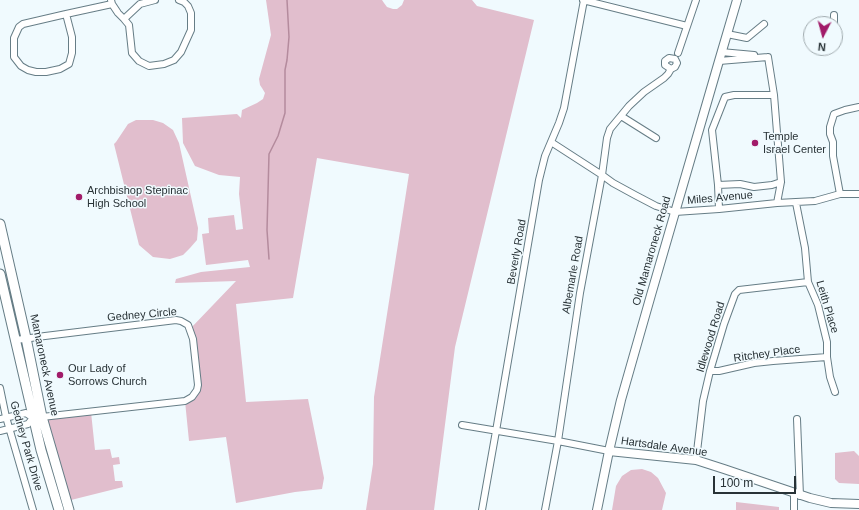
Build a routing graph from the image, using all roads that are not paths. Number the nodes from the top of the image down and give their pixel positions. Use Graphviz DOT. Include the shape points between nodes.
graph roads {
  1 [pos="155,0"];
  2 [pos="179,0"];
  3 [pos="583,0"];
  4 [pos="696,0"];
  5 [pos="737,0"];
  6 [pos="111,2"];
  7 [pos="66,14"];
  8 [pos="124,19"];
  9 [pos="764,24"];
  10 [pos="687,26"];
  11 [pos="727,34"];
  12 [pos="721,52"];
  13 [pos="678,53"];
  14 [pos="768,57"];
  15 [pos="719,61"];
  16 [pos="670,69"];
  17 [pos="774,95"];
  18 [pos="859,107"];
  19 [pos="621,116"];
  20 [pos="656,138"];
  21 [pos="551,142"];
  22 [pos="602,174"];
  23 [pos="780,182"];
  24 [pos="718,185"];
  25 [pos="840,194"];
  26 [pos="859,194"];
  27 [pos="777,203"];
  28 [pos="796,203"];
  29 [pos="719,209"];
  30 [pos="675,212"];
  31 [pos="0,224"];
  32 [pos="2,240"];
  33 [pos="0,274"];
  34 [pos="808,282"];
  35 [pos="14,287"];
  36 [pos="4,290"];
  37 [pos="26,338"];
  38 [pos="16,340"];
  39 [pos="827,357"];
  40 [pos="710,371"];
  41 [pos="0,388"];
  42 [pos="835,392"];
  43 [pos="38,417"];
  44 [pos="3,418"];
  45 [pos="797,419"];
  46 [pos="462,425"];
  47 [pos="9,428"];
  48 [pos="0,431"];
  49 [pos="496,431"];
  50 [pos="558,441"];
  51 [pos="609,450"];
  52 [pos="696,460"];
  53 [pos="797,495"];
  54 [pos="856,506"];
  55 [pos="33,510"];
  56 [pos="59,510"];
  57 [pos="69,510"];
  58 [pos="482,510"];
  59 [pos="545,510"];
  60 [pos="598,510"];
  61 [pos="794,510"];
  1 -- 8 [label="street" via="140,4"];
  2 -- 8 [label="street" via="188,6 191,30 181,52 174,60 164,64 150,66 135,57 132,53 129,25"];
  3 -- 10 [label="street"];
  3 -- 21 [label="street, Beverly Road" via="564,108"];
  4 -- 10 [label="street"];
  5 -- 11 [label="main road, Old Mamaroneck Road"];
  6 -- 7 [label="street"];
  6 -- 8 [label="street"];
  7 -- 7 [label="street" via="19,27 14,38 14,57 21,66 36,72 46,72 69,64 72,37"];
  9 -- 11 [label="street" via="747,38"];
  10 -- 13 [label="street"];
  11 -- 12 [label="main road, Old Mamaroneck Road"];
  12 -- 14 [label="street"];
  12 -- 15 [label="main road, Old Mamaroneck Road"];
  14 -- 15 [label="street"];
  14 -- 17 [label="street"];
  15 -- 30 [label="main road, Old Mamaroneck Road"];
  16 -- 19 [label="street, Albemarle Road" via="664,78 644,92"];
  17 -- 23 [label="street"];
  17 -- 24 [label="street" via="725,97 712,130"];
  18 -- 25 [label="street" via="834,114 830,127"];
  19 -- 20 [label="street"];
  19 -- 22 [label="street, Albemarle Road" via="610,129 607,138"];
  21 -- 22 [label="street, Miles Avenue"];
  21 -- 49 [label="street, Beverly Road" via="539,180"];
  22 -- 30 [label="street, Miles Avenue" via="613,183 656,206"];
  22 -- 50 [label="street, Albemarle Road" via="580,293"];
  23 -- 24 [label="street" via="754,187 740,184"];
  23 -- 27 [label="street"];
  24 -- 29 [label="street"];
  25 -- 26 [label="street, Miles Avenue"];
  25 -- 28 [label="street, Miles Avenue"];
  27 -- 28 [label="street, Miles Avenue"];
  27 -- 29 [label="street, Miles Avenue"];
  28 -- 34 [label="street, Leith Place" via="805,248"];
  29 -- 30 [label="street, Miles Avenue"];
  30 -- 51 [label="main road, Old Mamaroneck Road"];
  31 -- 32 [label="main road, Mamaroneck Avenue"];
  32 -- 35 [label="main road, Mamaroneck Avenue"];
  33 -- 36 [label="main road, Mamaroneck Avenue"];
  34 -- 39 [label="street, Leith Place" via="818,305 827,342"];
  34 -- 40 [label="street, Idlewood Road" via="740,290 735,294"];
  35 -- 36 [label="street"];
  35 -- 37 [label="main road, Mamaroneck Avenue"];
  36 -- 38 [label="main road, Mamaroneck Avenue"];
  37 -- 38 [label="street, Gedney Circle"];
  37 -- 43 [label="main road, Mamaroneck Avenue"];
  37 -- 43 [label="street, Gedney Circle" via="176,320 188,325 194,339 198,385 188,400"];
  38 -- 43 [label="main road, Mamaroneck Avenue"];
  39 -- 40 [label="street, Ritchey Place" via="754,363"];
  39 -- 42 [label="street, Leith Place"];
  40 -- 52 [label="street, Idlewood Road" via="703,401"];
  41 -- 44 [label="street, Gedney Park Drive"];
  43 -- 44 [label="street" via="26,414"];
  43 -- 47 [label="street" via="28,424"];
  43 -- 56 [label="main road, Mamaroneck Avenue" via="41,450"];
  43 -- 57 [label="main road, Mamaroneck Avenue"];
  44 -- 47 [label="street, Gedney Park Drive"];
  45 -- 53 [label="street"];
  46 -- 49 [label="street, Hartsdale Avenue"];
  47 -- 48 [label="street"];
  47 -- 55 [label="street, Gedney Park Drive"];
  49 -- 50 [label="street, Hartsdale Avenue"];
  49 -- 58 [label="street, Beverly Road"];
  50 -- 51 [label="street, Hartsdale Avenue"];
  50 -- 59 [label="street, Albemarle Road"];
  51 -- 52 [label="main road, Hartsdale Avenue"];
  51 -- 60 [label="main road, Old Mamaroneck Road"];
  52 -- 53 [label="main road, Hartsdale Avenue"];
  53 -- 54 [label="main road, Hartsdale Avenue"];
  53 -- 61 [label="street"];
}
